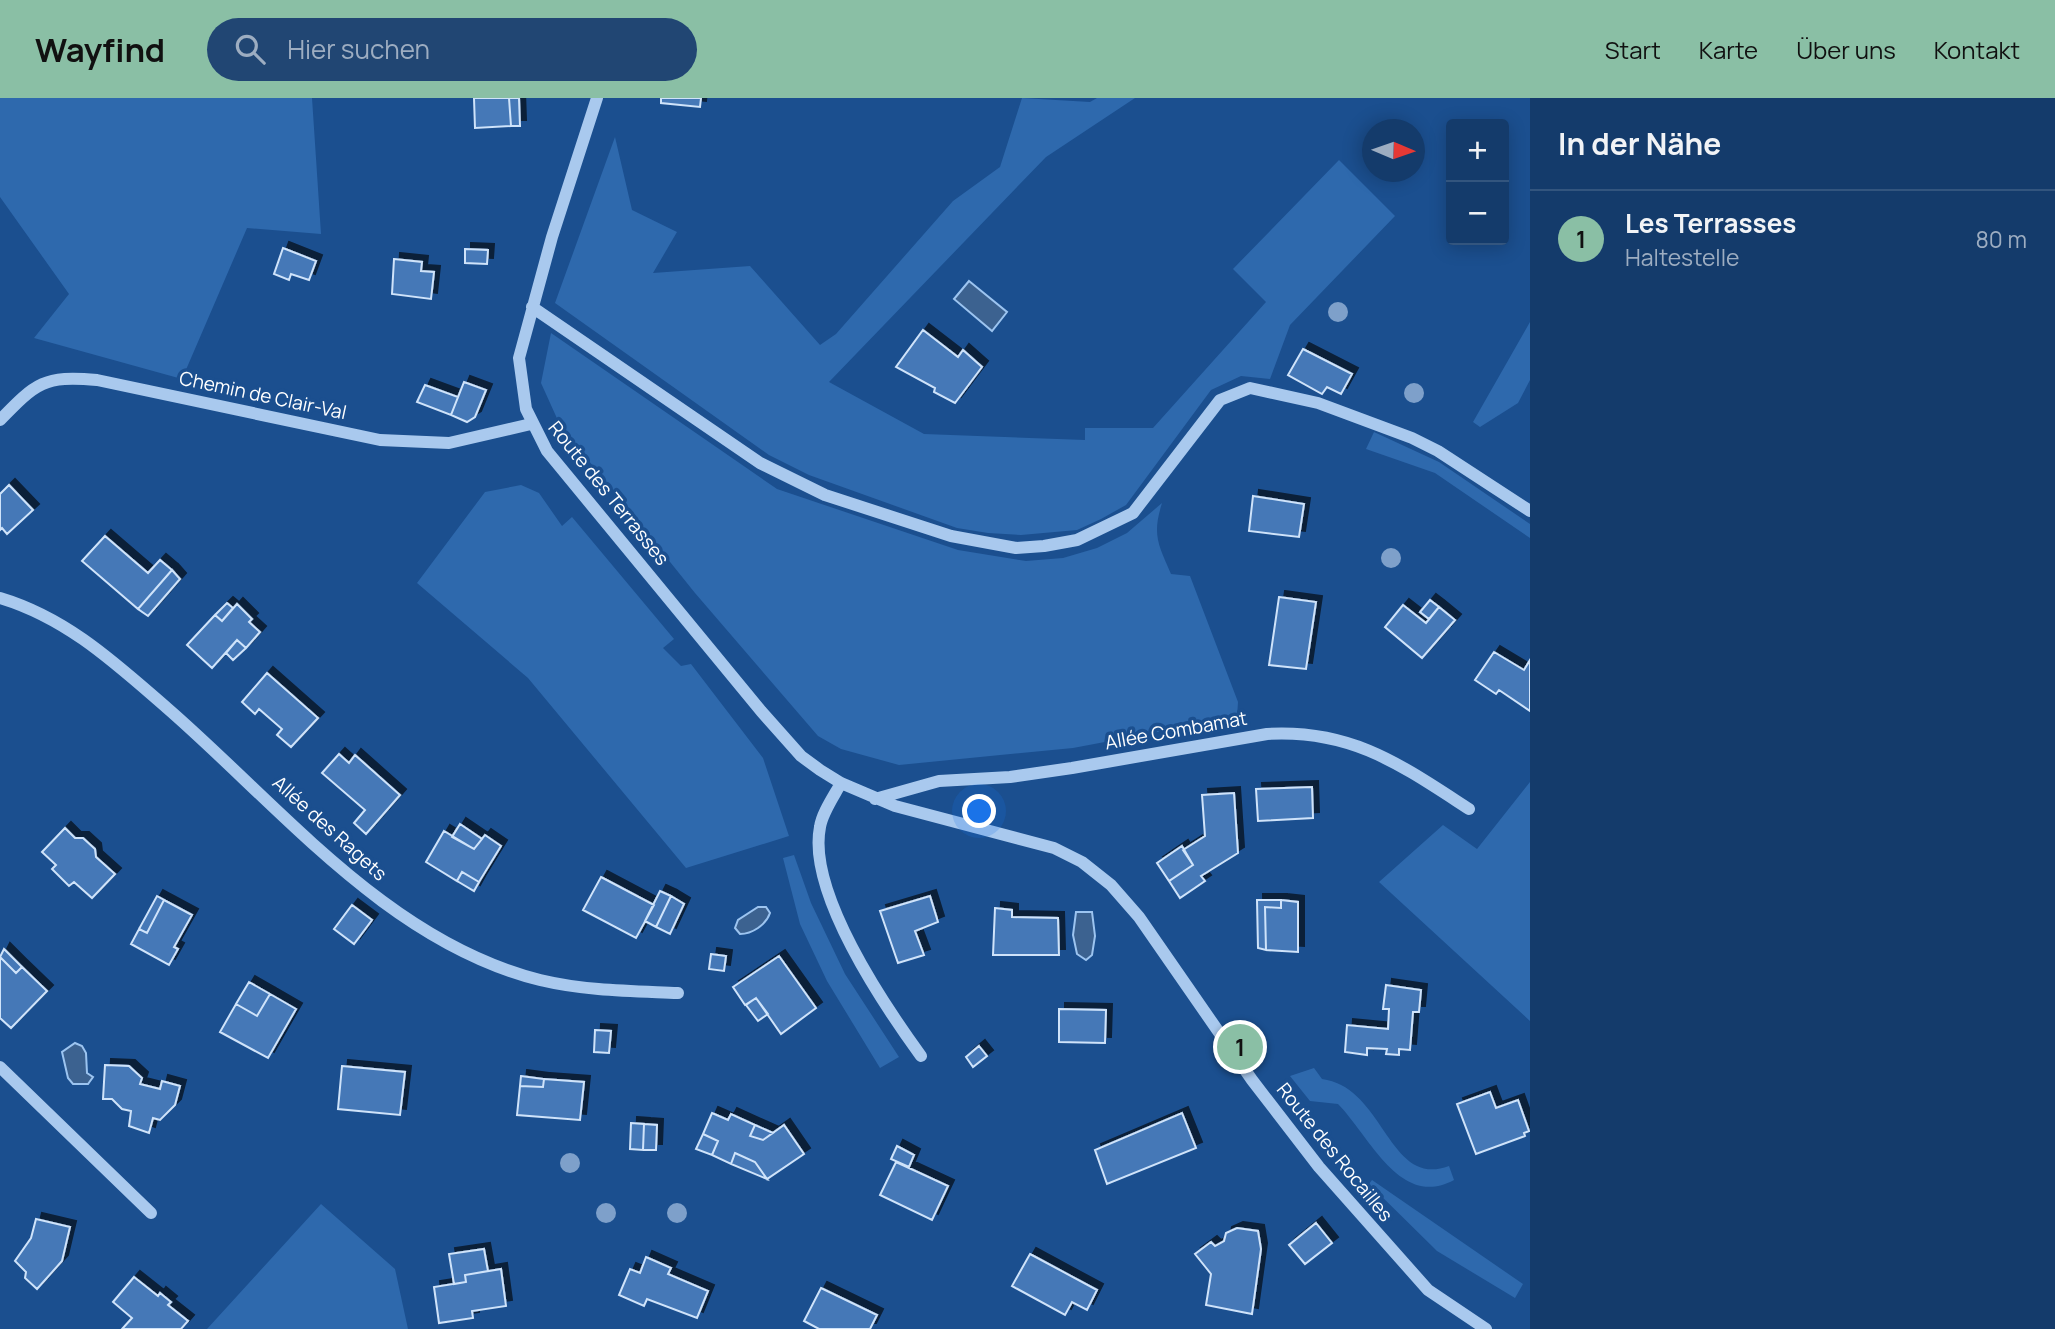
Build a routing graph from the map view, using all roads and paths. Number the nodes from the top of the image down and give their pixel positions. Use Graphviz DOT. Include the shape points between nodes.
graph roads {
  1 [pos="597,98"];
  2 [pos="532,307"];
  3 [pos="0,420"];
  4 [pos="531,424"];
  5 [pos="1530,511"];
  6 [pos="0,597"];
  7 [pos="841,783"];
  8 [pos="870,796"];
  9 [pos="1469,809"];
  10 [pos="677,993"];
  11 [pos="921,1056"];
  12 [pos="0,1067"];
  13 [pos="150,1213"];
  14 [pos="1481,1328"];
  1 -- 2 [label="street, Route des Terrasses"];
  2 -- 4 [label="street, Route des Terrasses" via="519,358 521,391"];
  2 -- 5 [label="street" via="792,481 856,506 988,544 1016,548 1077,540 1133,513 1220,400 1250,388 1318,403 1412,438"];
  3 -- 4 [label="street, Chemin de Clair-Val" via="34,388 64,378 97,380 380,440 449,443"];
  4 -- 7 [label="street, Route des Terrasses" via="547,451 783,736 801,756"];
  6 -- 10 [label="street, Allée des Ragets" via="60,623 103,653 214,748 343,869 444,943 502,968 562,984"];
  7 -- 8 [label="street, Route des Terrasses"];
  7 -- 11 [label="street" via="820,827 829,898 863,966"];
  8 -- 9 [label="street, Allée Combamat" via="939,781 1010,777 1292,733 1362,746 1395,761"];
  8 -- 14 [label="street, Route des Rocailles" via="1054,848 1082,862 1111,885 1139,917 1252,1080 1319,1167 1428,1290"];
  12 -- 13 [label="street"];
}
